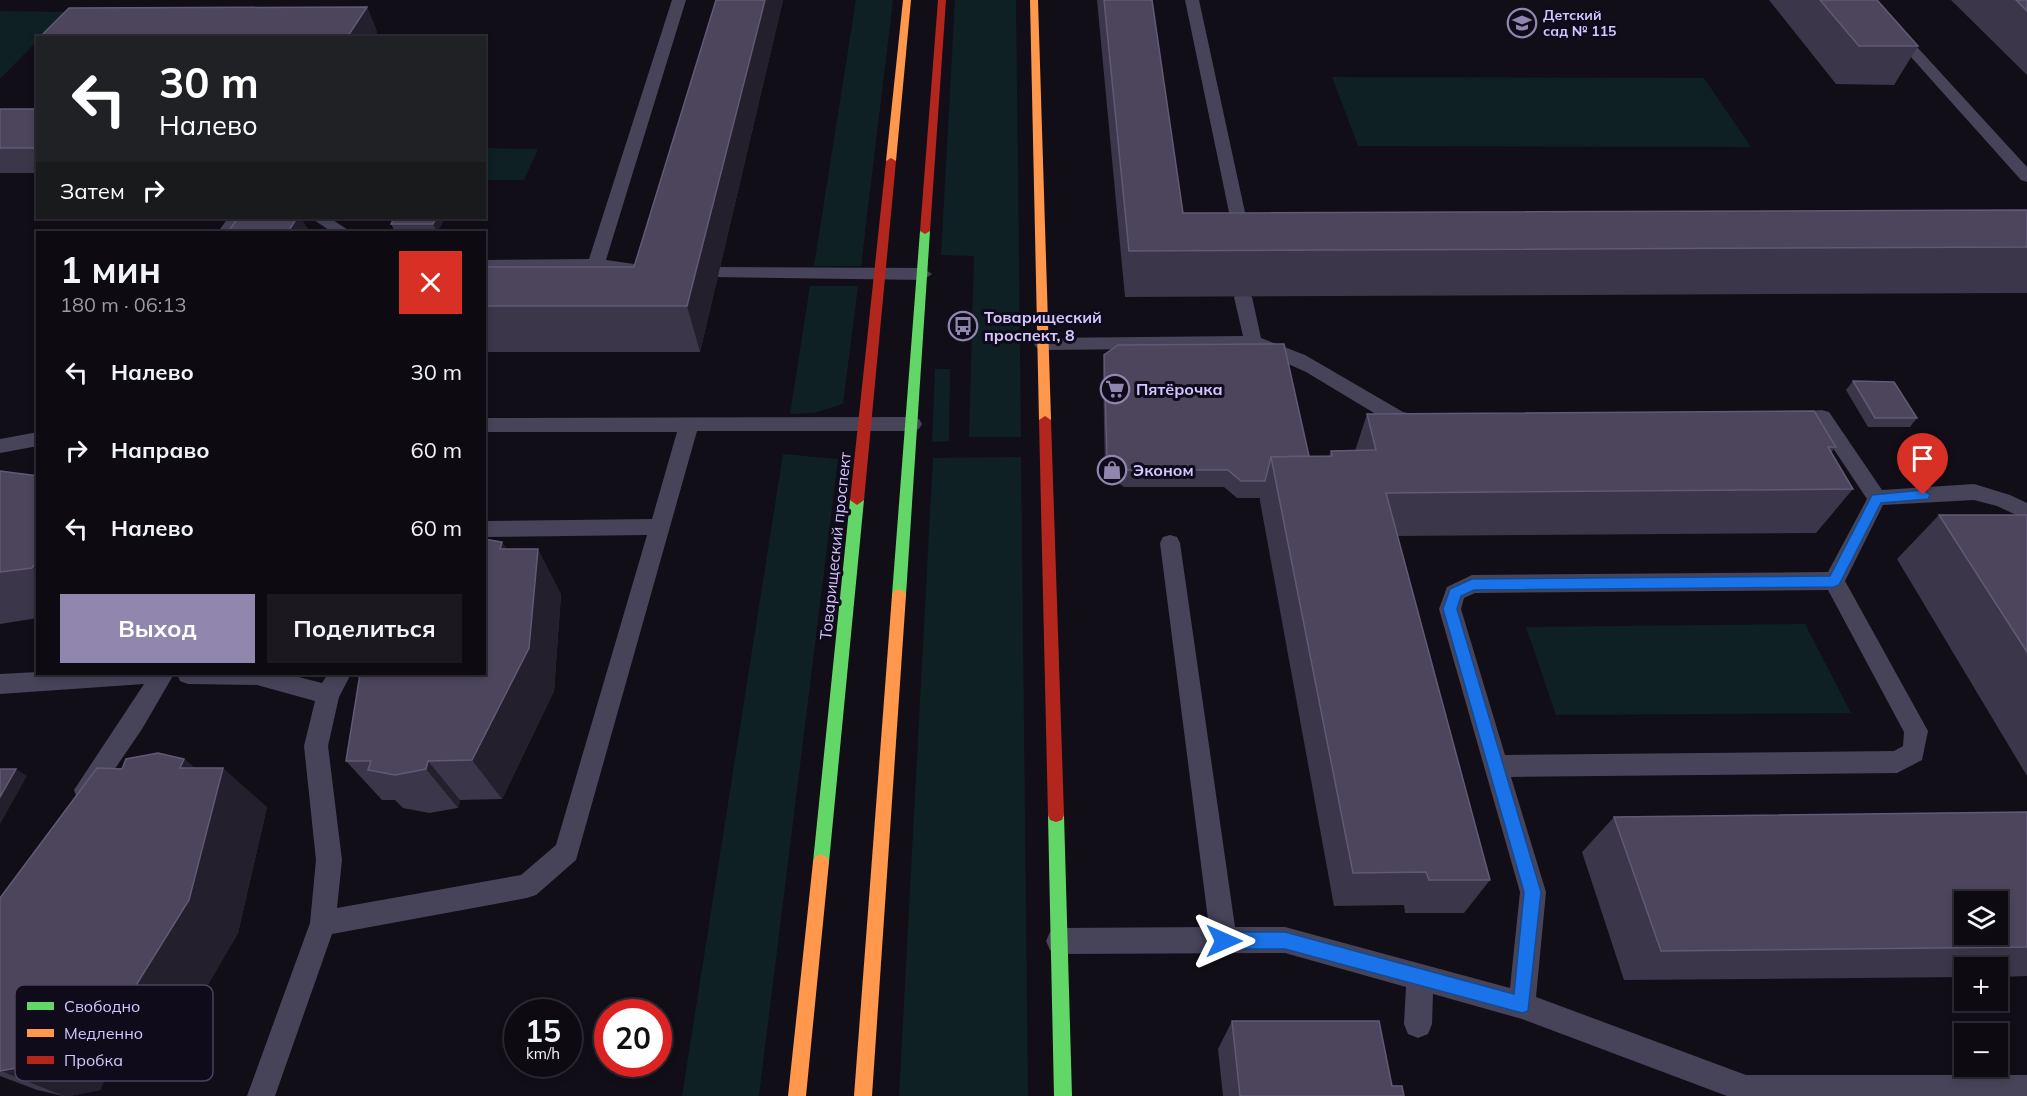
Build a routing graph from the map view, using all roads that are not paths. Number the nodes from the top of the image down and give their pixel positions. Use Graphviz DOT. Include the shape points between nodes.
graph roads {
  1 [pos="679,0"];
  2 [pos="907,0"];
  3 [pos="942,0"];
  4 [pos="1034,0"];
  5 [pos="1192,0"];
  6 [pos="1867,0"];
  7 [pos="2027,177"];
  8 [pos="1238,217"];
  9 [pos="1259,217"];
  10 [pos="321,219"];
  11 [pos="341,231"];
  12 [pos="1237,259"];
  13 [pos="596,264"];
  14 [pos="486,265"];
  15 [pos="660,272"];
  16 [pos="719,273"];
  17 [pos="878,274"];
  18 [pos="923,274"];
  19 [pos="1243,297"];
  20 [pos="1253,342"];
  21 [pos="1043,344"];
  22 [pos="1775,418"];
  23 [pos="1436,421"];
  24 [pos="864,424"];
  25 [pos="912,424"];
  26 [pos="486,425"];
  27 [pos="689,425"];
  28 [pos="36,438"];
  29 [pos="0,446"];
  30 [pos="1876,498"];
  31 [pos="2027,512"];
  32 [pos="660,527"];
  33 [pos="486,530"];
  34 [pos="1170,543"];
  35 [pos="1834,581"];
  36 [pos="138,675"];
  37 [pos="162,675"];
  38 [pos="257,675"];
  39 [pos="0,684"];
  40 [pos="334,684"];
  41 [pos="1496,766"];
  42 [pos="74,806"];
  43 [pos="323,923"];
  44 [pos="1059,941"];
  45 [pos="1224,941"];
  46 [pos="1420,978"];
  47 [pos="1522,1005"];
  48 [pos="1418,1024"];
  49 [pos="2027,1089"];
  50 [pos="261,1096"];
  51 [pos="797,1096"];
  52 [pos="863,1096"];
  53 [pos="1063,1096"];
  1 -- 13 [label="lane"];
  2 -- 17 [label="street, Товарищеский проспект"];
  3 -- 18 [label="street"];
  4 -- 21 [label="street"];
  5 -- 8 [label="lane"];
  6 -- 7 [label="lane"];
  8 -- 9 [label="lane"];
  8 -- 12 [label="lane"];
  10 -- 11 [label="lane"];
  13 -- 14 [label="lane"];
  13 -- 15 [label="lane"];
  16 -- 17 [label="lane"];
  17 -- 18 [label="lane"];
  17 -- 24 [label="street, Товарищеский проспект"];
  18 -- 25 [label="street"];
  19 -- 20 [label="lane"];
  20 -- 21 [label="lane"];
  20 -- 23 [label="lane" via="1273,347 1401,421"];
  21 -- 44 [label="street"];
  22 -- 30 [label="lane" via="1821,417"];
  24 -- 25 [label="lane"];
  24 -- 27 [label="lane"];
  24 -- 51 [label="street, Товарищеский проспект"];
  25 -- 52 [label="street"];
  26 -- 27 [label="lane"];
  27 -- 32 [label="lane"];
  28 -- 29 [label="lane"];
  30 -- 31 [label="lane" via="1974,492"];
  30 -- 35 [label="lane"];
  32 -- 33 [label="lane"];
  32 -- 43 [label="lane" via="567,852 527,886"];
  34 -- 45 [label="lane"];
  35 -- 41 [label="lane" via="1472,585 1455,593 1450,609"];
  35 -- 41 [label="lane" via="1916,731 1914,752 1897,762"];
  36 -- 39 [label="lane"];
  37 -- 42 [label="lane"];
  38 -- 40 [label="lane"];
  40 -- 43 [label="lane" via="316,746 329,860"];
  41 -- 47 [label="lane" via="1533,892"];
  43 -- 50 [label="lane"];
  44 -- 45 [label="lane"];
  44 -- 53 [label="street"];
  45 -- 46 [label="lane" via="1285,940"];
  46 -- 47 [label="lane"];
  46 -- 48 [label="lane"];
  47 -- 49 [label="lane" via="1746,1089"];
}
